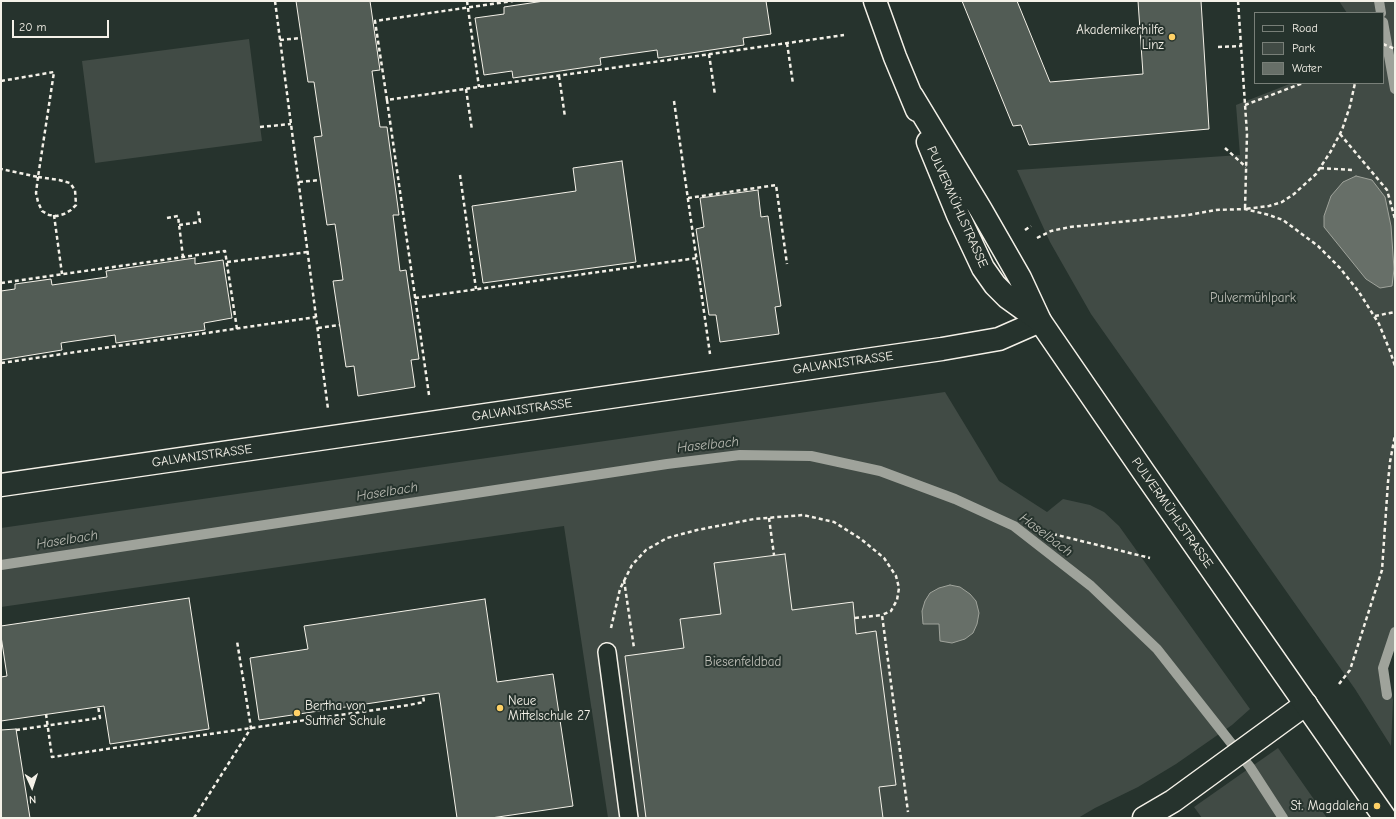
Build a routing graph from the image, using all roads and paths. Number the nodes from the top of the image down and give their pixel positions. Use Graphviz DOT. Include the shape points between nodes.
graph roads {
  1 [pos="275,1"];
  2 [pos="467,1"];
  3 [pos="513,1"];
  4 [pos="875,1"];
  5 [pos="1238,1"];
  6 [pos="468,7"];
  7 [pos="844,35"];
  8 [pos="301,38"];
  9 [pos="280,40"];
  10 [pos="787,43"];
  11 [pos="1384,44"];
  12 [pos="1241,46"];
  13 [pos="1218,47"];
  14 [pos="1395,49"];
  15 [pos="709,54"];
  16 [pos="558,76"];
  17 [pos="1,81"];
  18 [pos="793,84"];
  19 [pos="1300,84"];
  20 [pos="1355,84"];
  21 [pos="479,87"];
  22 [pos="466,89"];
  23 [pos="715,95"];
  24 [pos="387,100"];
  25 [pos="674,101"];
  26 [pos="1245,105"];
  27 [pos="565,117"];
  28 [pos="291,124"];
  29 [pos="260,127"];
  30 [pos="472,130"];
  31 [pos="1340,134"];
  32 [pos="1225,148"];
  33 [pos="1246,167"];
  34 [pos="1320,168"];
  35 [pos="1,169"];
  36 [pos="1352,170"];
  37 [pos="460,175"];
  38 [pos="38,177"];
  39 [pos="320,180"];
  40 [pos="299,182"];
  41 [pos="688,198"];
  42 [pos="1245,209"];
  43 [pos="198,210"];
  44 [pos="54,216"];
  45 [pos="167,218"];
  46 [pos="1395,219"];
  47 [pos="179,225"];
  48 [pos="1037,238"];
  49 [pos="308,252"];
  50 [pos="183,257"];
  51 [pos="697,258"];
  52 [pos="227,262"];
  53 [pos="787,264"];
  54 [pos="62,274"];
  55 [pos="1,283"];
  56 [pos="476,289"];
  57 [pos="415,298"];
  58 [pos="1395,312"];
  59 [pos="1375,316"];
  60 [pos="316,317"];
  61 [pos="1040,321"];
  62 [pos="340,325"];
  63 [pos="318,328"];
  64 [pos="237,329"];
  65 [pos="711,356"];
  66 [pos="1,363"];
  67 [pos="1395,366"];
  68 [pos="429,397"];
  69 [pos="329,412"];
  70 [pos="1395,435"];
  71 [pos="1,485"];
  72 [pos="769,518"];
  73 [pos="1053,534"];
  74 [pos="774,556"];
  75 [pos="1150,558"];
  76 [pos="624,580"];
  77 [pos="882,615"];
  78 [pos="855,618"];
  79 [pos="237,641"];
  80 [pos="607,652"];
  81 [pos="635,655"];
  82 [pos="1339,684"];
  83 [pos="423,696"];
  84 [pos="1306,704"];
  85 [pos="98,706"];
  86 [pos="46,714"];
  87 [pos="47,726"];
  88 [pos="251,728"];
  89 [pos="16,730"];
  90 [pos="908,812"];
  91 [pos="194,818"];
  92 [pos="629,818"];
  93 [pos="1144,818"];
  94 [pos="1385,818"];
  1 -- 9 [label="path"];
  2 -- 6 [label="path"];
  3 -- 6 [label="path"];
  4 -- 61 [label="street, PULVERMÜHLSTRASSE" via="895,58 912,96 1020,278"];
  5 -- 12 [label="path"];
  6 -- 21 [label="path"];
  6 -- 24 [label="path" via="376,21"];
  7 -- 10 [label="path"];
  8 -- 9 [label="path"];
  9 -- 28 [label="path"];
  10 -- 15 [label="path"];
  10 -- 18 [label="path"];
  11 -- 14 [label="path"];
  12 -- 13 [label="path"];
  12 -- 26 [label="path"];
  15 -- 16 [label="path"];
  15 -- 23 [label="path"];
  16 -- 21 [label="path"];
  16 -- 27 [label="path"];
  17 -- 38 [label="path" via="54,72"];
  19 -- 26 [label="path"];
  20 -- 31 [label="path"];
  21 -- 22 [label="path"];
  22 -- 24 [label="path"];
  22 -- 30 [label="path"];
  24 -- 57 [label="path"];
  25 -- 41 [label="path"];
  26 -- 33 [label="path"];
  28 -- 29 [label="path"];
  28 -- 40 [label="path"];
  31 -- 34 [label="path"];
  31 -- 46 [label="path" via="1387,190"];
  32 -- 33 [label="path"];
  33 -- 42 [label="path"];
  34 -- 36 [label="path"];
  34 -- 42 [label="path" via="1294,194 1282,202"];
  35 -- 38 [label="path"];
  37 -- 56 [label="path"];
  38 -- 44 [label="path" via="38,202 42,211"];
  38 -- 44 [label="path" via="70,183 75,190 76,205 64,214"];
  39 -- 40 [label="path"];
  40 -- 49 [label="path"];
  41 -- 51 [label="path"];
  41 -- 53 [label="path" via="776,185"];
  42 -- 48 [label="path" via="1070,227"];
  42 -- 59 [label="path" via="1283,220 1318,246 1340,268"];
  43 -- 47 [label="path" via="200,222"];
  44 -- 54 [label="path"];
  45 -- 47 [label="path" via="178,216"];
  47 -- 50 [label="path"];
  49 -- 52 [label="path"];
  49 -- 60 [label="path"];
  50 -- 52 [label="path" via="225,251"];
  50 -- 54 [label="path"];
  51 -- 56 [label="path"];
  51 -- 65 [label="path"];
  52 -- 64 [label="path"];
  54 -- 55 [label="path"];
  56 -- 57 [label="path"];
  57 -- 68 [label="path"];
  58 -- 59 [label="path"];
  59 -- 67 [label="path"];
  60 -- 63 [label="path"];
  60 -- 64 [label="path"];
  61 -- 71 [label="street, GALVANISTRASSE" via="999,339 942,349"];
  61 -- 84 [label="street, PULVERMÜHLSTRASSE"];
  62 -- 63 [label="path"];
  63 -- 69 [label="path"];
  64 -- 66 [label="path"];
  70 -- 82 [label="path" via="1388,482 1382,570 1350,670"];
  72 -- 74 [label="path"];
  72 -- 76 [label="path" via="697,530 667,538 646,550 632,565"];
  72 -- 77 [label="path" via="803,515 834,522 861,538 884,558 896,576 899,588 897,600 891,611"];
  73 -- 75 [label="path"];
  76 -- 80 [label="path" via="612,618"];
  76 -- 81 [label="path"];
  77 -- 78 [label="path"];
  77 -- 90 [label="path"];
  79 -- 88 [label="path"];
  80 -- 92 [label="lane"];
  83 -- 88 [label="path" via="424,702 409,705"];
  84 -- 93 [label="street" via="1173,801"];
  84 -- 94 [label="street, PULVERMÜHLSTRASSE"];
  85 -- 87 [label="path" via="100,718"];
  86 -- 87 [label="path"];
  87 -- 88 [label="path" via="52,757"];
  87 -- 89 [label="path"];
  88 -- 91 [label="path"];
}
